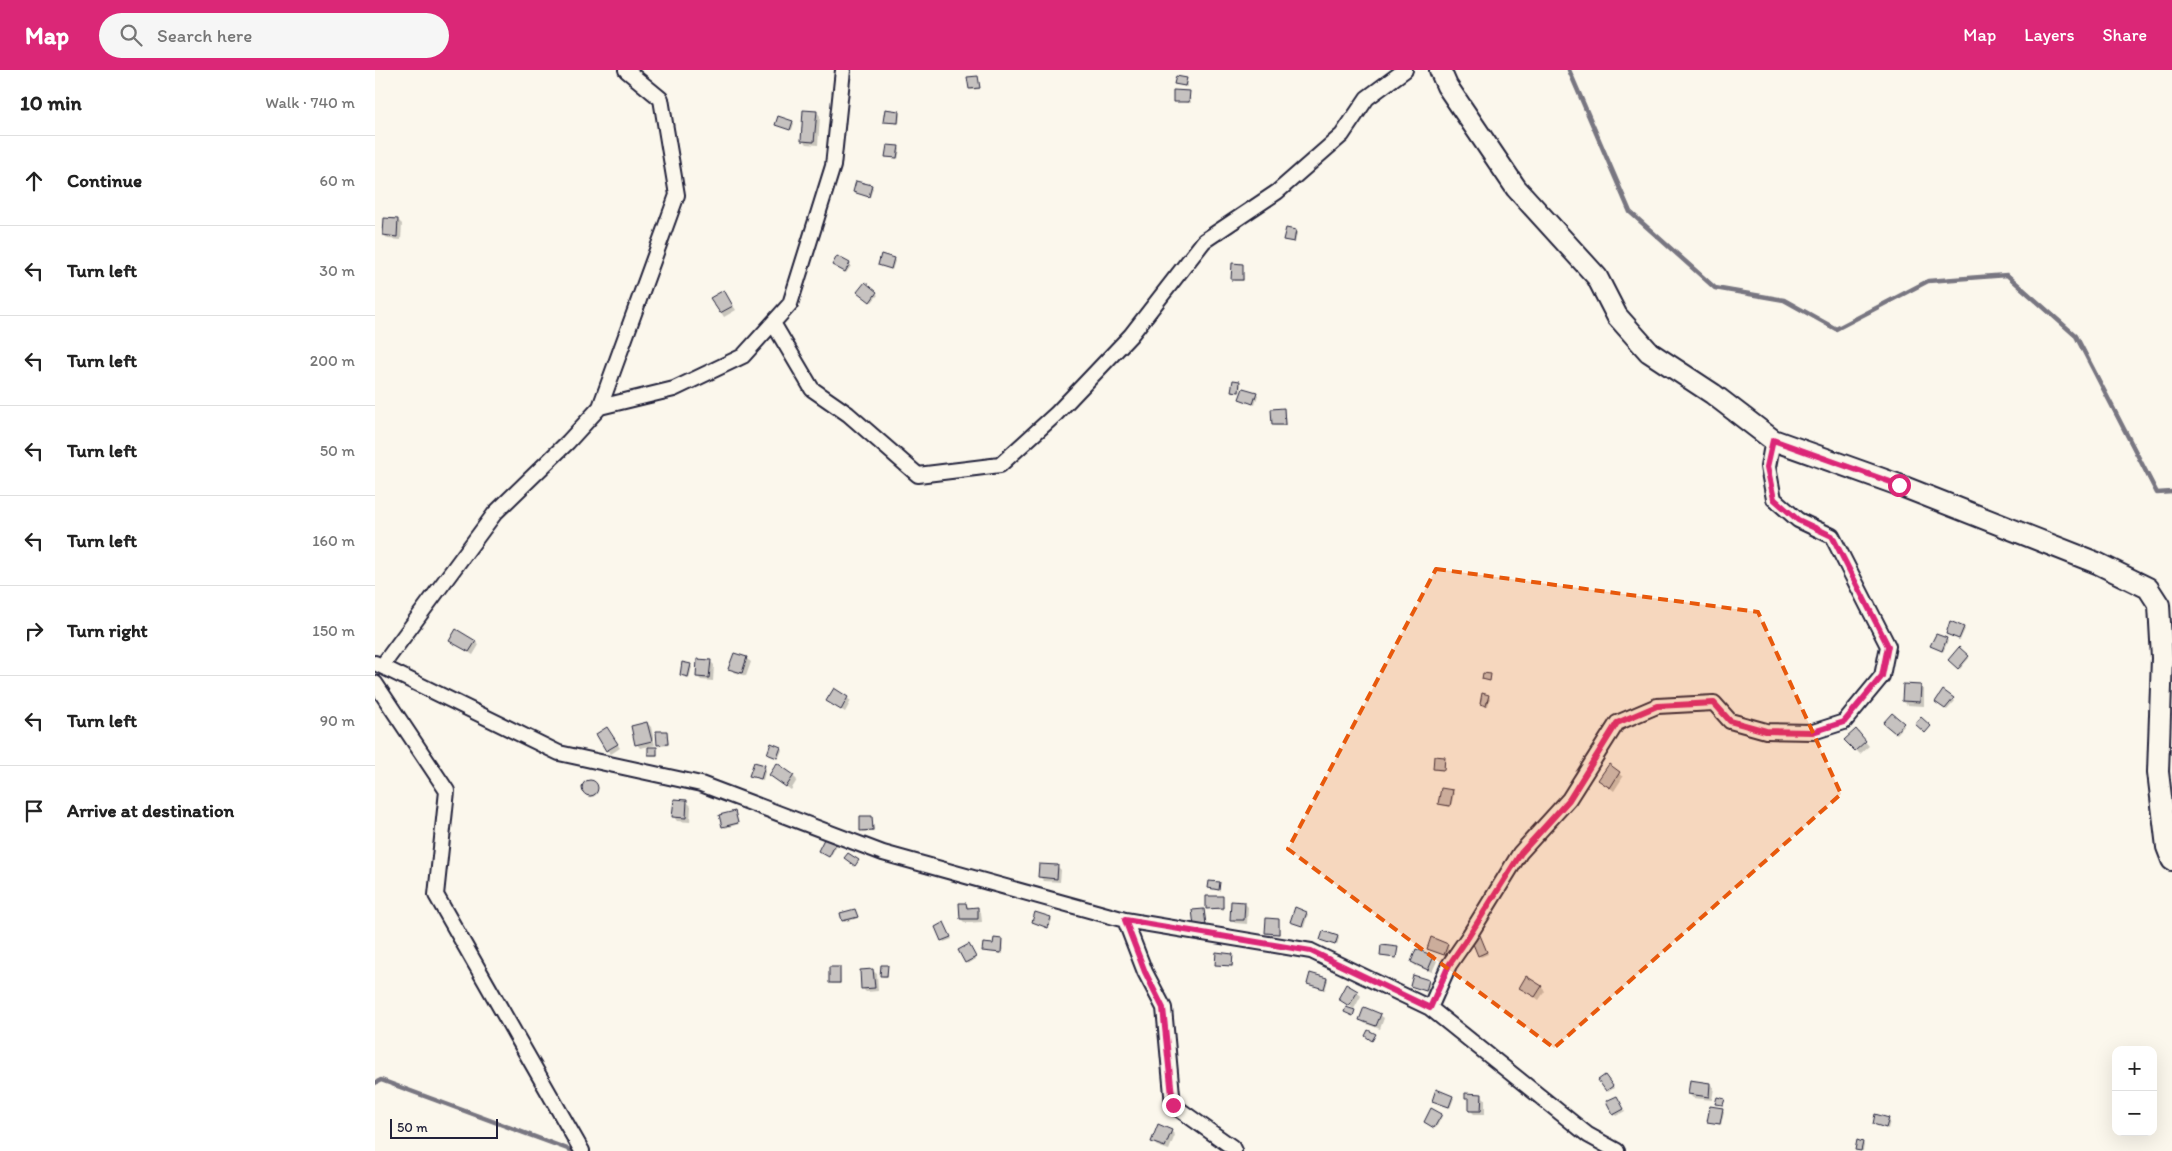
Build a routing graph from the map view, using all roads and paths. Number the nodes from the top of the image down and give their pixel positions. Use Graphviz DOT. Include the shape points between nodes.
graph roads {
  1 [pos="625,70"];
  2 [pos="843,70"];
  3 [pos="1405,70"];
  4 [pos="1440,70"];
  5 [pos="773,323"];
  6 [pos="600,407"];
  7 [pos="1773,440"];
  8 [pos="378,665"];
  9 [pos="375,683"];
  10 [pos="2172,860"];
  11 [pos="1125,920"];
  12 [pos="1430,1008"];
  13 [pos="582,1151"];
  14 [pos="1234,1151"];
  15 [pos="1617,1151"];
  1 -- 6 [label="street" via="661,99 677,195"];
  2 -- 5 [label="street" via="833,166 790,304"];
  3 -- 5 [label="street" via="1367,98 1342,135 1277,192 1204,241 1131,335 1056,414 1000,465 918,475 848,414 812,389"];
  4 -- 7 [label="main road" via="1447,86 1516,188 1597,277 1617,316 1630,331 1649,352 1713,394"];
  5 -- 6 [label="street" via="743,356 674,388"];
  6 -- 8 [label="street" via="495,513"];
  7 -- 10 [label="main road" via="1899,485 2115,570 2148,588 2159,606 2162,658 2159,772 2167,847"];
  7 -- 12 [label="street" via="1767,467 1774,499 1798,520 1832,536 1888,646 1882,676 1844,722 1813,732 1766,731 1730,721 1714,703 1657,706 1617,723 1569,800 1521,853 1449,965"];
  8 -- 11 [label="street" via="559,753 701,784 883,853"];
  9 -- 13 [label="street" via="447,791 436,895"];
  11 -- 12 [label="street" via="1311,951"];
  11 -- 14 [label="street" via="1163,1008 1173,1105"];
  12 -- 15 [label="street" via="1589,1135"];
}
